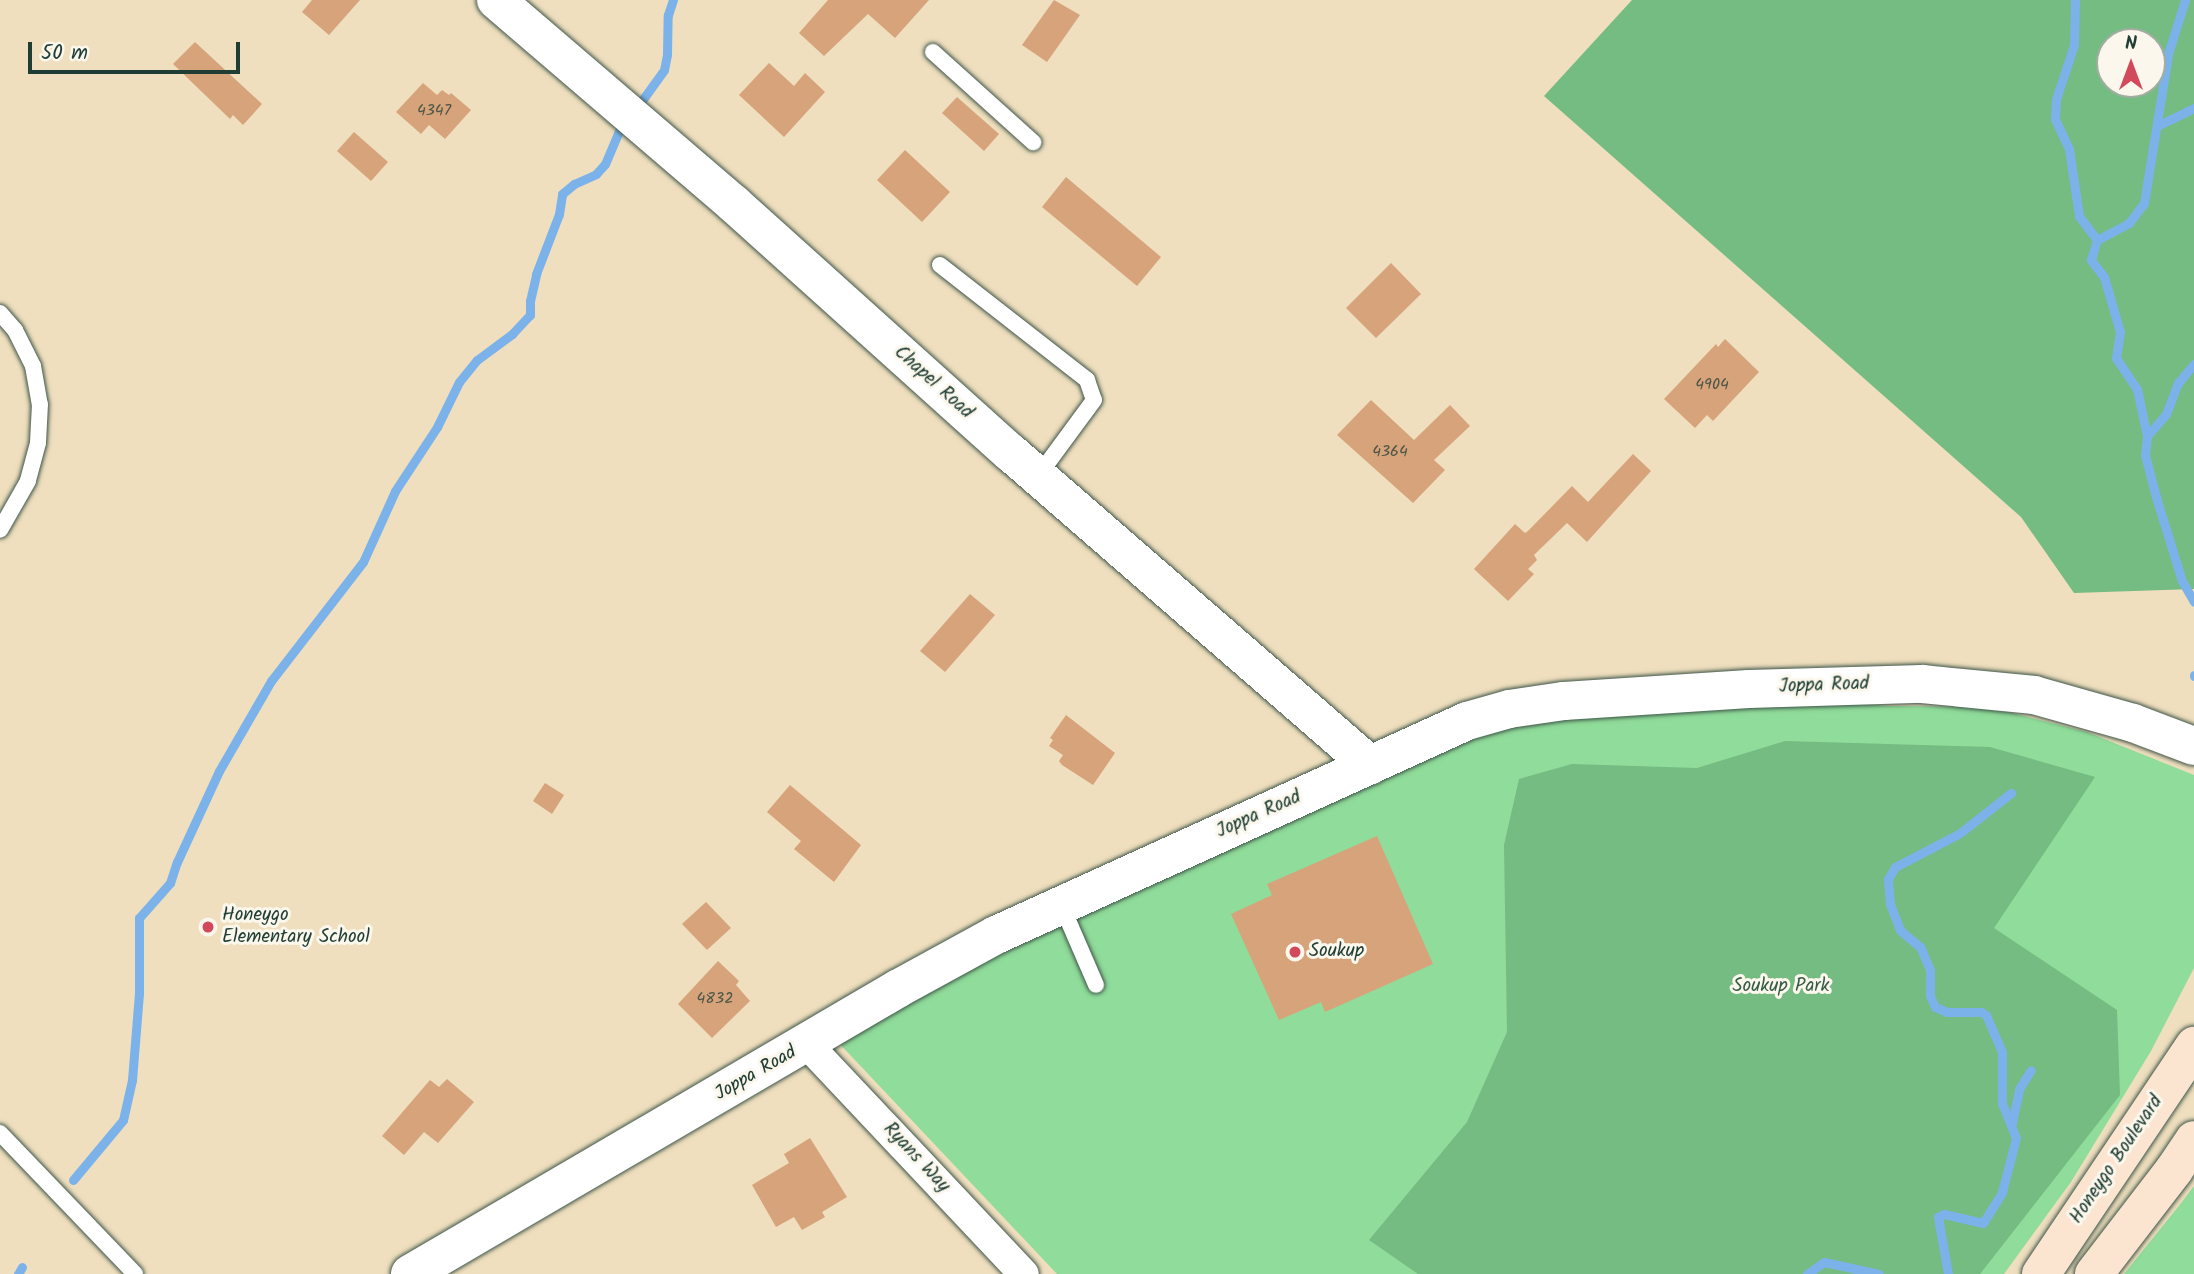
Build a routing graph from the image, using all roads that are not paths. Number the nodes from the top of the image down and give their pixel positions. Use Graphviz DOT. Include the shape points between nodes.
graph roads {
  1 [pos="496,0"];
  2 [pos="933,51"];
  3 [pos="1033,142"];
  4 [pos="940,265"];
  5 [pos="0,313"];
  6 [pos="1038,476"];
  7 [pos="0,530"];
  8 [pos="2194,746"];
  9 [pos="1370,765"];
  10 [pos="1061,904"];
  11 [pos="1096,985"];
  12 [pos="807,1044"];
  13 [pos="2194,1046"];
  14 [pos="0,1133"];
  15 [pos="2194,1140"];
  16 [pos="135,1274"];
  17 [pos="410,1274"];
  18 [pos="1024,1274"];
  19 [pos="2041,1274"];
  20 [pos="2094,1274"];
  1 -- 6 [label="street, Chapel Road" via="734,204"];
  2 -- 3 [label="lane"];
  4 -- 6 [label="lane" via="1087,380 1094,400"];
  5 -- 7 [label="lane" via="15,330 33,366 40,404 38,443 28,481"];
  6 -- 9 [label="street, Chapel Road"];
  8 -- 9 [label="street, Joppa Road" via="2034,695 1957,686 1831,685 1564,701 1510,709 1467,721"];
  9 -- 10 [label="street, Joppa Road"];
  10 -- 11 [label="lane"];
  10 -- 12 [label="street, Joppa Road" via="899,988"];
  12 -- 17 [label="street, Joppa Road"];
  12 -- 18 [label="street, Ryans Way"];
  13 -- 19 [label="main road, Honeygo Boulevard"];
  14 -- 16 [label="lane"];
  15 -- 20 [label="main road"];
}
